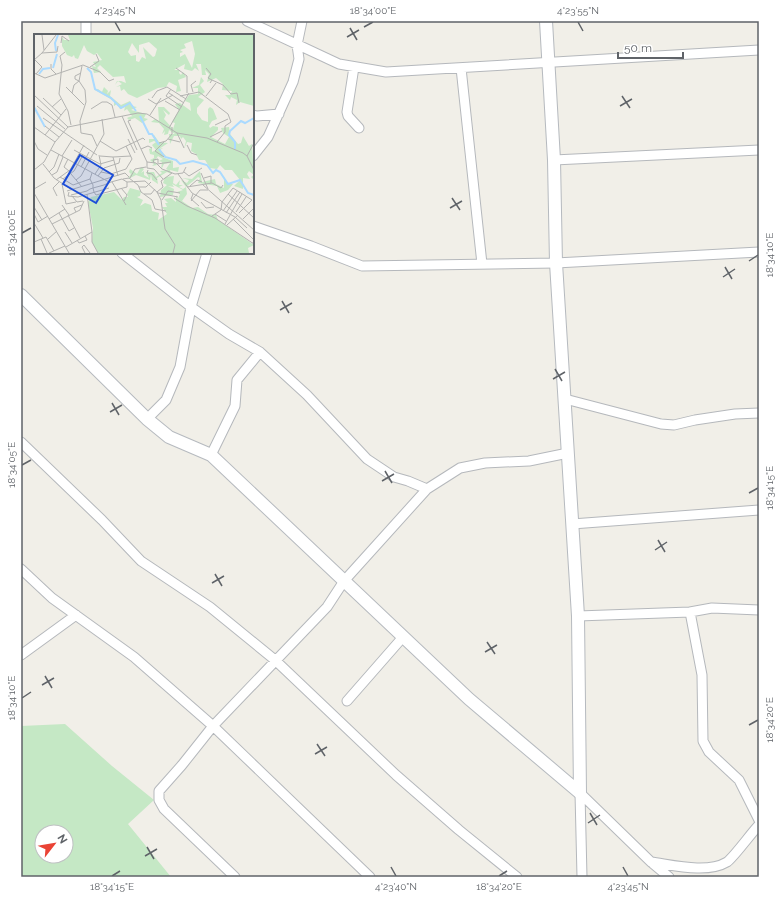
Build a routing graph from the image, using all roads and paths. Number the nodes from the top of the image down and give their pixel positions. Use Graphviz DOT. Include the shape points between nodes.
graph roads {
  1 [pos="86,21"];
  2 [pos="248,21"];
  3 [pos="302,21"];
  4 [pos="546,21"];
  5 [pos="86,34"];
  6 [pos="297,45"];
  7 [pos="759,50"];
  8 [pos="548,62"];
  9 [pos="354,67"];
  10 [pos="461,68"];
  11 [pos="278,114"];
  12 [pos="254,115"];
  13 [pos="359,128"];
  14 [pos="759,150"];
  15 [pos="254,155"];
  16 [pos="554,160"];
  17 [pos="254,226"];
  18 [pos="759,252"];
  19 [pos="123,254"];
  20 [pos="207,254"];
  21 [pos="556,263"];
  22 [pos="482,264"];
  23 [pos="21,295"];
  24 [pos="191,307"];
  25 [pos="260,352"];
  26 [pos="565,399"];
  27 [pos="759,414"];
  28 [pos="147,419"];
  29 [pos="21,442"];
  30 [pos="568,453"];
  31 [pos="211,455"];
  32 [pos="427,489"];
  33 [pos="759,510"];
  34 [pos="572,524"];
  35 [pos="21,569"];
  36 [pos="344,582"];
  37 [pos="759,610"];
  38 [pos="690,612"];
  39 [pos="76,615"];
  40 [pos="578,616"];
  41 [pos="403,637"];
  42 [pos="21,655"];
  43 [pos="275,660"];
  44 [pos="347,701"];
  45 [pos="213,726"];
  46 [pos="580,793"];
  47 [pos="759,820"];
  48 [pos="759,824"];
  49 [pos="651,862"];
  50 [pos="235,877"];
  51 [pos="370,877"];
  52 [pos="517,877"];
  53 [pos="582,877"];
  54 [pos="669,877"];
  1 -- 5 [label="street"];
  2 -- 6 [label="street"];
  3 -- 6 [label="street"];
  4 -- 8 [label="street"];
  6 -- 9 [label="street" via="339,64"];
  6 -- 11 [label="street" via="298,59 293,82"];
  7 -- 8 [label="street"];
  8 -- 10 [label="street"];
  8 -- 16 [label="street"];
  9 -- 10 [label="street" via="386,72"];
  9 -- 13 [label="street" via="347,112"];
  10 -- 22 [label="street"];
  11 -- 12 [label="street"];
  11 -- 15 [label="street" via="268,137"];
  14 -- 16 [label="street"];
  16 -- 21 [label="street"];
  17 -- 22 [label="street" via="362,266"];
  18 -- 21 [label="street"];
  19 -- 24 [label="street"];
  20 -- 24 [label="street"];
  21 -- 22 [label="street"];
  21 -- 26 [label="street"];
  23 -- 28 [label="street"];
  24 -- 25 [label="street"];
  24 -- 28 [label="street" via="180,367 166,400"];
  25 -- 31 [label="street" via="237,380 234,406"];
  25 -- 32 [label="street" via="307,395 367,459 394,477"];
  26 -- 27 [label="street" via="661,424 674,425 735,414"];
  26 -- 30 [label="street"];
  28 -- 31 [label="street" via="169,437"];
  29 -- 43 [label="street" via="141,560 210,607"];
  30 -- 32 [label="street" via="529,461 485,463 460,468"];
  30 -- 34 [label="street"];
  31 -- 36 [label="street"];
  32 -- 36 [label="street"];
  33 -- 34 [label="street"];
  34 -- 40 [label="street"];
  35 -- 39 [label="street" via="52,598"];
  36 -- 41 [label="street"];
  36 -- 43 [label="street" via="327,607"];
  37 -- 38 [label="street" via="712,608"];
  38 -- 40 [label="street"];
  38 -- 47 [label="street" via="702,675 702,741 709,752 739,780"];
  39 -- 42 [label="street"];
  39 -- 45 [label="street" via="134,657"];
  40 -- 46 [label="street"];
  41 -- 44 [label="street"];
  41 -- 46 [label="street" via="469,699"];
  43 -- 45 [label="street"];
  43 -- 52 [label="street" via="413,790"];
  45 -- 50 [label="street" via="159,791 158,800 164,809"];
  45 -- 51 [label="street"];
  46 -- 49 [label="street"];
  46 -- 53 [label="street"];
  48 -- 49 [label="street" via="728,861 714,867"];
  49 -- 54 [label="street"];
}
